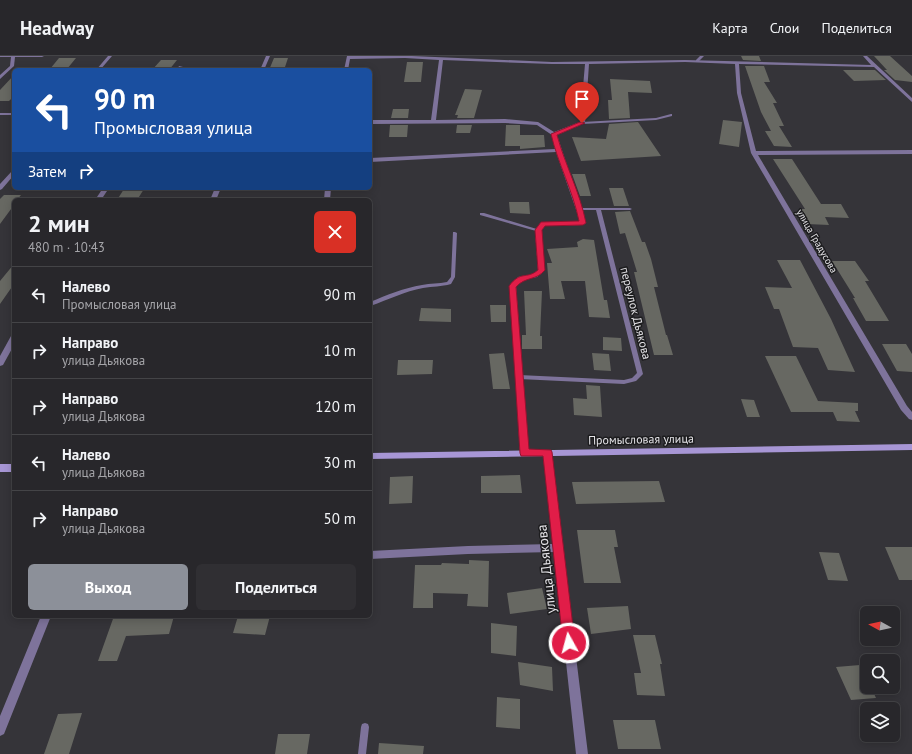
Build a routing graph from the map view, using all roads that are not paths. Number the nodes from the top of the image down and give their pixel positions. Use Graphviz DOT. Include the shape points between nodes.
graph roads {
  1 [pos="0,56"];
  2 [pos="42,56"];
  3 [pos="110,56"];
  4 [pos="268,56"];
  5 [pos="529,56"];
  6 [pos="702,56"];
  7 [pos="865,56"];
  8 [pos="13,57"];
  9 [pos="348,57"];
  10 [pos="405,57"];
  11 [pos="648,58"];
  12 [pos="442,59"];
  13 [pos="697,61"];
  14 [pos="528,62"];
  15 [pos="737,62"];
  16 [pos="587,63"];
  17 [pos="876,66"];
  18 [pos="100,68"];
  19 [pos="263,68"];
  20 [pos="346,68"];
  21 [pos="0,78"];
  22 [pos="912,102"];
  23 [pos="0,114"];
  24 [pos="12,114"];
  25 [pos="671,115"];
  26 [pos="433,121"];
  27 [pos="372,122"];
  28 [pos="582,123"];
  29 [pos="554,134"];
  30 [pos="558,150"];
  31 [pos="754,152"];
  32 [pos="912,152"];
  33 [pos="372,160"];
  34 [pos="12,174"];
  35 [pos="0,188"];
  36 [pos="580,209"];
  37 [pos="598,209"];
  38 [pos="630,209"];
  39 [pos="482,214"];
  40 [pos="538,230"];
  41 [pos="455,233"];
  42 [pos="372,303"];
  43 [pos="12,342"];
  44 [pos="0,363"];
  45 [pos="519,377"];
  46 [pos="912,417"];
  47 [pos="912,447"];
  48 [pos="547,452"];
  49 [pos="524,453"];
  50 [pos="372,456"];
  51 [pos="0,468"];
  52 [pos="12,468"];
  53 [pos="558,548"];
  54 [pos="372,555"];
  55 [pos="45,618"];
  56 [pos="365,727"];
  57 [pos="0,730"];
  58 [pos="362,754"];
  59 [pos="582,754"];
  1 -- 8 [label="street"];
  2 -- 8 [label="street"];
  3 -- 18 [label="street"];
  4 -- 19 [label="street"];
  5 -- 14 [label="street"];
  6 -- 13 [label="lane"];
  7 -- 17 [label="street"];
  8 -- 21 [label="street" via="12,66"];
  9 -- 10 [label="street"];
  9 -- 20 [label="street"];
  10 -- 12 [label="street"];
  11 -- 13 [label="street"];
  11 -- 16 [label="street"];
  12 -- 14 [label="street"];
  12 -- 26 [label="street"];
  13 -- 15 [label="street"];
  14 -- 16 [label="street"];
  15 -- 17 [label="street"];
  15 -- 31 [label="street, улица Градусова" via="739,93"];
  16 -- 28 [label="street"];
  17 -- 22 [label="street"];
  23 -- 24 [label="street"];
  25 -- 28 [label="lane" via="656,119"];
  26 -- 27 [label="street"];
  26 -- 29 [label="street" via="505,121 538,124"];
  28 -- 29 [label="street"];
  29 -- 30 [label="street"];
  30 -- 33 [label="street"];
  30 -- 36 [label="street"];
  31 -- 32 [label="street"];
  31 -- 46 [label="street, улица Градусова" via="904,408"];
  34 -- 35 [label="street"];
  36 -- 37 [label="lane"];
  36 -- 40 [label="street" via="583,223 543,224"];
  37 -- 38 [label="lane"];
  37 -- 45 [label="lane, переулок Дьякова" via="640,374 634,380 624,382"];
  39 -- 40 [label="lane"];
  40 -- 45 [label="street" via="542,270 536,276 520,278 513,286"];
  41 -- 42 [label="lane" via="453,277 449,283 442,286 423,286"];
  43 -- 44 [label="street"];
  45 -- 49 [label="street"];
  47 -- 48 [label="street, Промысловая улица"];
  48 -- 49 [label="street, Промысловая улица"];
  48 -- 53 [label="street, улица Дьякова"];
  49 -- 50 [label="street, Промысловая улица"];
  51 -- 52 [label="street"];
  53 -- 54 [label="street"];
  53 -- 59 [label="street, улица Дьякова"];
  55 -- 57 [label="street"];
  56 -- 58 [label="lane"];
}
